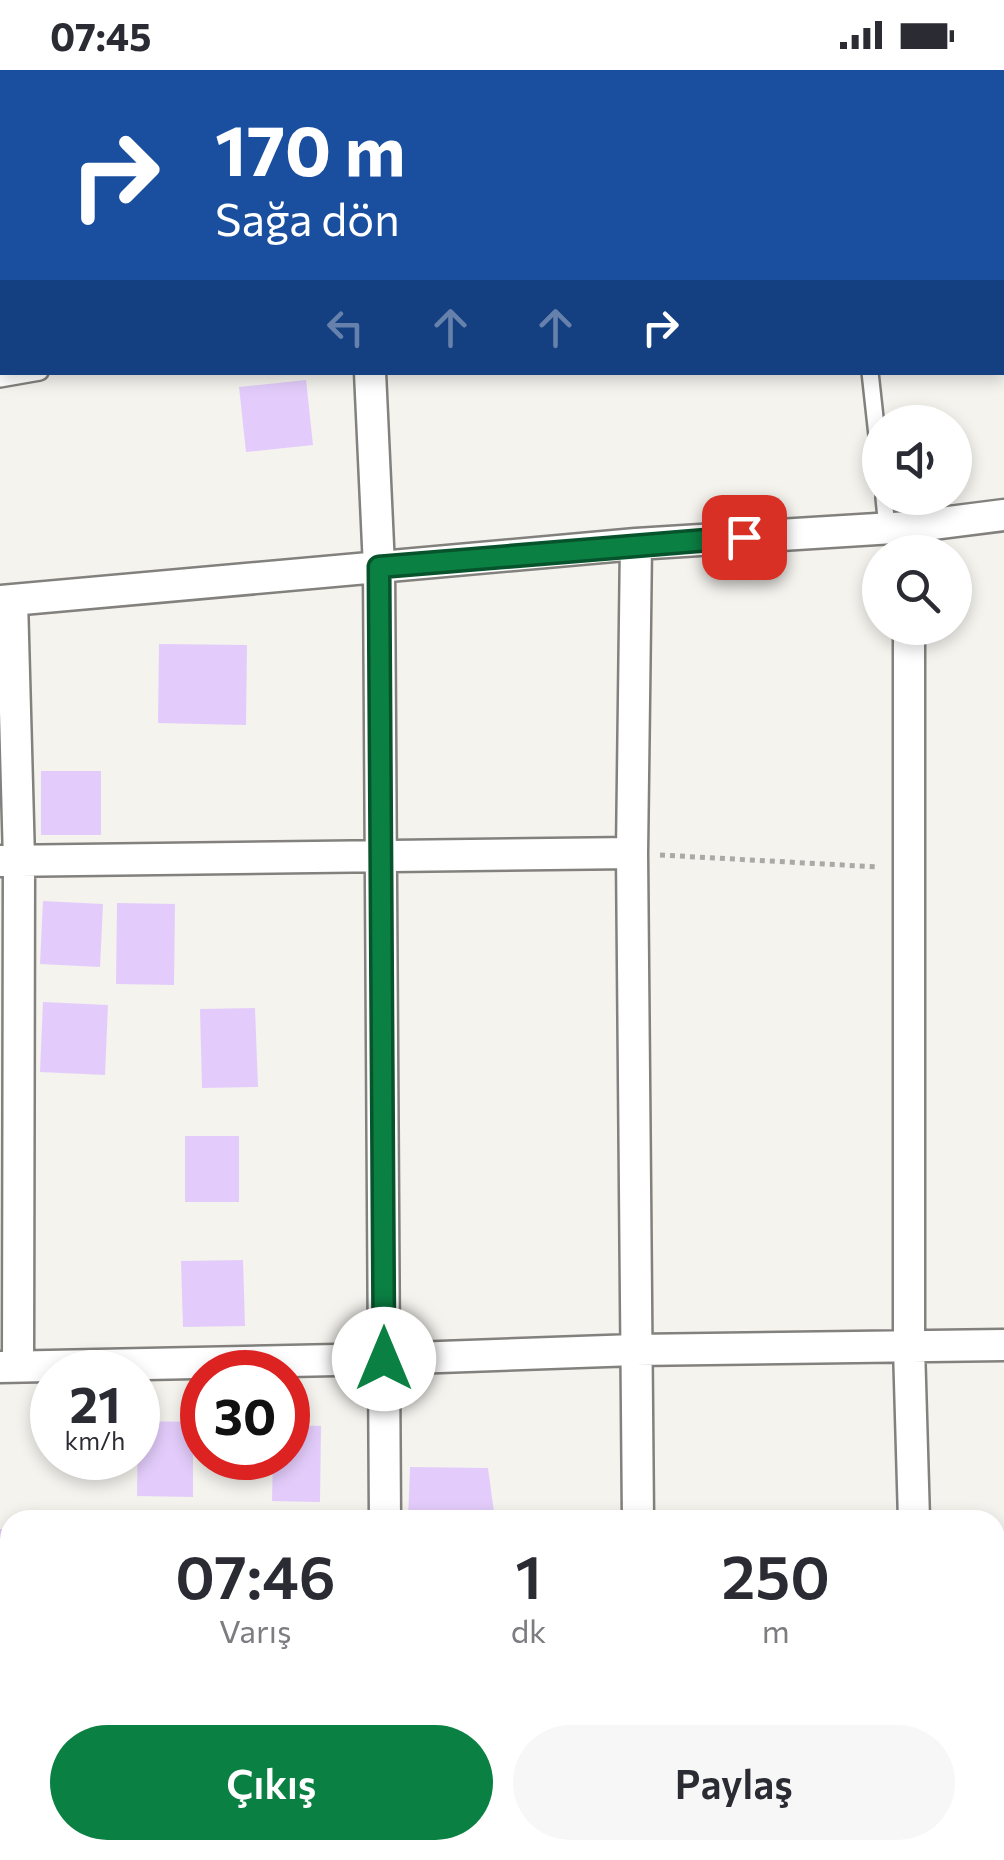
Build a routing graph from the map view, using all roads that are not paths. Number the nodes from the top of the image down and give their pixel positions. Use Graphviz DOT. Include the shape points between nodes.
graph roads {
  1 [pos="370,375"];
  2 [pos="870,375"];
  3 [pos="874,405"];
  4 [pos="1004,515"];
  5 [pos="907,535"];
  6 [pos="862,537"];
  7 [pos="636,544"];
  8 [pos="379,567"];
  9 [pos="6,601"];
  10 [pos="909,645"];
  11 [pos="632,853"];
  12 [pos="381,854"];
  13 [pos="9,860"];
  14 [pos="1004,1345"];
  15 [pos="909,1347"];
  16 [pos="635,1350"];
  17 [pos="384,1359"];
  18 [pos="9,1366"];
  19 [pos="385,1510"];
  20 [pos="638,1510"];
  21 [pos="914,1510"];
  1 -- 8 [label="street"];
  2 -- 3 [label="lane"];
  4 -- 5 [label="street"];
  6 -- 7 [label="street"];
  7 -- 8 [label="street"];
  7 -- 11 [label="street"];
  8 -- 9 [label="street"];
  8 -- 12 [label="street"];
  9 -- 13 [label="street"];
  10 -- 15 [label="street"];
  11 -- 12 [label="street"];
  11 -- 16 [label="street"];
  12 -- 13 [label="street"];
  12 -- 17 [label="street"];
  13 -- 18 [label="street"];
  14 -- 15 [label="street"];
  15 -- 16 [label="street"];
  15 -- 21 [label="street"];
  16 -- 17 [label="street"];
  16 -- 20 [label="street"];
  17 -- 18 [label="street"];
  17 -- 19 [label="street"];
}
